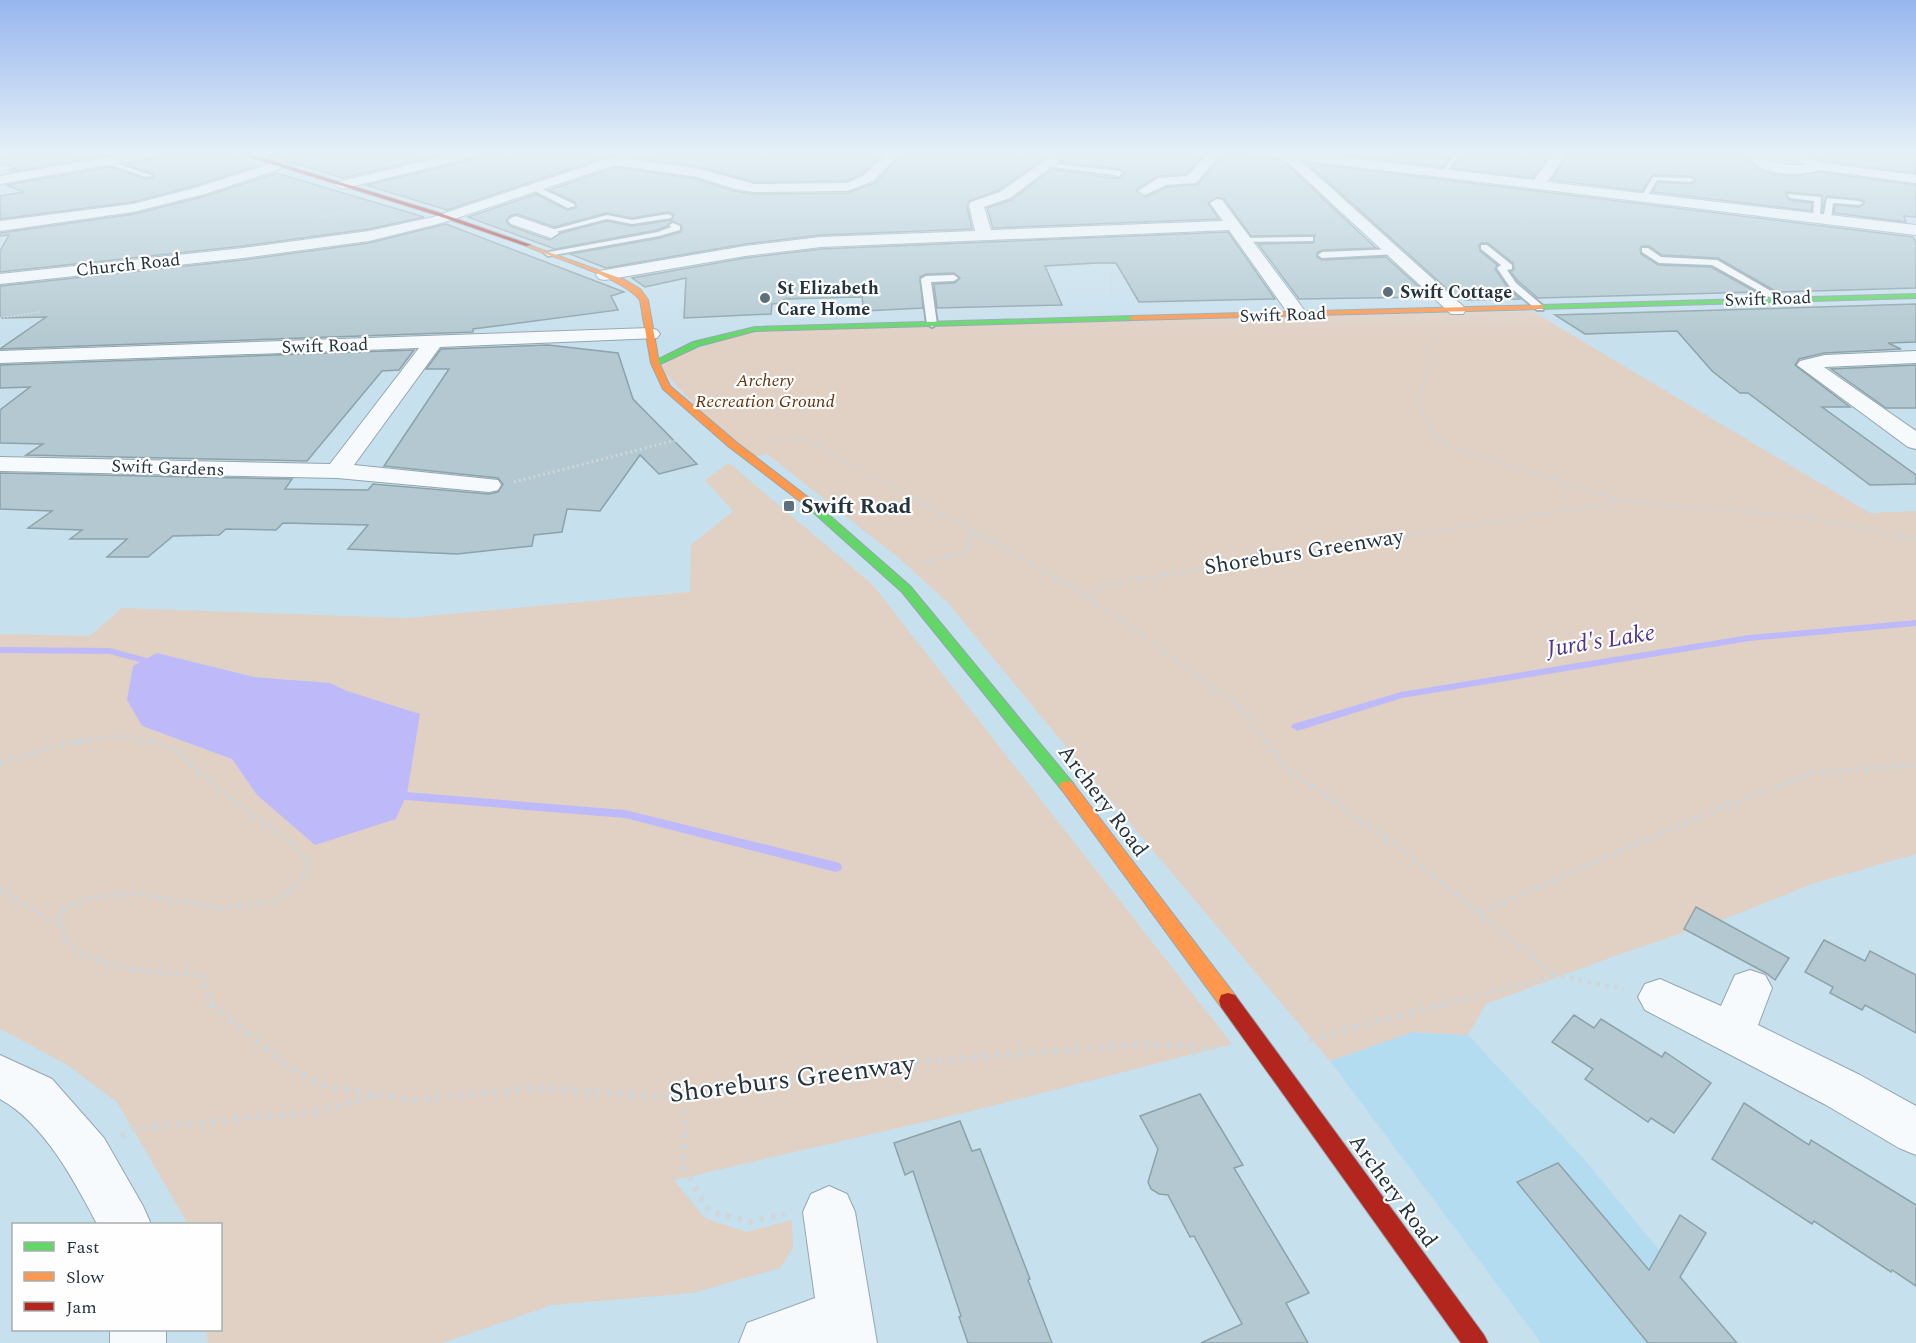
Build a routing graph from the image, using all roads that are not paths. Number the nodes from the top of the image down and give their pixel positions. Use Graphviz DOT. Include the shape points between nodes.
graph roads {
  1 [pos="76,216"];
  2 [pos="442,216"];
  3 [pos="450,216"];
  4 [pos="668,216"];
  5 [pos="979,216"];
  6 [pos="1227,216"];
  7 [pos="1352,216"];
  8 [pos="1802,216"];
  9 [pos="446,217"];
  10 [pos="1822,218"];
  11 [pos="516,221"];
  12 [pos="673,225"];
  13 [pos="1235,225"];
  14 [pos="0,226"];
  15 [pos="1916,230"];
  16 [pos="547,232"];
  17 [pos="984,234"];
  18 [pos="508,239"];
  19 [pos="1310,239"];
  20 [pos="1245,240"];
  21 [pos="1484,247"];
  22 [pos="1645,250"];
  23 [pos="1394,252"];
  24 [pos="548,253"];
  25 [pos="1322,255"];
  26 [pos="605,275"];
  27 [pos="954,278"];
  28 [pos="0,279"];
  29 [pos="1916,296"];
  30 [pos="1778,298"];
  31 [pos="1540,308"];
  32 [pos="1457,310"];
  33 [pos="1299,315"];
  34 [pos="932,324"];
  35 [pos="650,334"];
  36 [pos="433,342"];
  37 [pos="0,357"];
  38 [pos="1916,357"];
  39 [pos="655,363"];
  40 [pos="1916,442"];
  41 [pos="0,464"];
  42 [pos="337,471"];
  43 [pos="489,485"];
  44 [pos="1750,988"];
  45 [pos="1660,997"];
  46 [pos="1732,1033"];
  47 [pos="0,1076"];
  48 [pos="1916,1132"];
  49 [pos="829,1212"];
  50 [pos="124,1223"];
  51 [pos="847,1329"];
  52 [pos="767,1343"];
  53 [pos="1476,1343"];
  1 -- 14 [label="street"];
  2 -- 9 [label="street"];
  3 -- 9 [label="street, Church Road"];
  4 -- 16 [label="lane" via="632,222 607,217"];
  5 -- 17 [label="street"];
  6 -- 13 [label="street"];
  7 -- 23 [label="street"];
  8 -- 10 [label="street"];
  9 -- 18 [label="street"];
  9 -- 28 [label="street, Church Road" via="369,236 305,246"];
  10 -- 15 [label="street"];
  11 -- 16 [label="street"];
  12 -- 24 [label="lane" via="677,228 659,234"];
  13 -- 17 [label="street"];
  13 -- 20 [label="street"];
  16 -- 18 [label="street"];
  17 -- 26 [label="street" via="792,245"];
  18 -- 24 [label="street"];
  19 -- 20 [label="lane"];
  20 -- 33 [label="street"];
  21 -- 31 [label="lane" via="1509,267 1501,268 1513,285"];
  22 -- 30 [label="lane" via="1659,260 1714,262"];
  23 -- 25 [label="lane"];
  23 -- 32 [label="street"];
  24 -- 26 [label="street"];
  26 -- 35 [label="street, Archery Road" via="640,292"];
  27 -- 34 [label="lane" via="926,279"];
  29 -- 30 [label="street, Swift Road"];
  30 -- 31 [label="street, Swift Road"];
  31 -- 32 [label="street, Swift Road"];
  32 -- 33 [label="street, Swift Road"];
  33 -- 34 [label="street, Swift Road"];
  34 -- 39 [label="street, Swift Road" via="755,329 696,344"];
  35 -- 36 [label="street, Swift Road"];
  35 -- 39 [label="street, Archery Road"];
  36 -- 37 [label="street, Swift Road"];
  36 -- 42 [label="street"];
  38 -- 40 [label="street" via="1807,365"];
  39 -- 53 [label="street, Archery Road" via="666,387 814,507 906,589 1055,770 1266,1051"];
  41 -- 42 [label="street, Swift Gardens"];
  42 -- 43 [label="street, Swift Gardens"];
  44 -- 46 [label="street"];
  45 -- 46 [label="street"];
  46 -- 48 [label="street"];
  47 -- 50 [label="street" via="35,1094 87,1155"];
  49 -- 51 [label="street"];
  51 -- 52 [label="street"];
}
